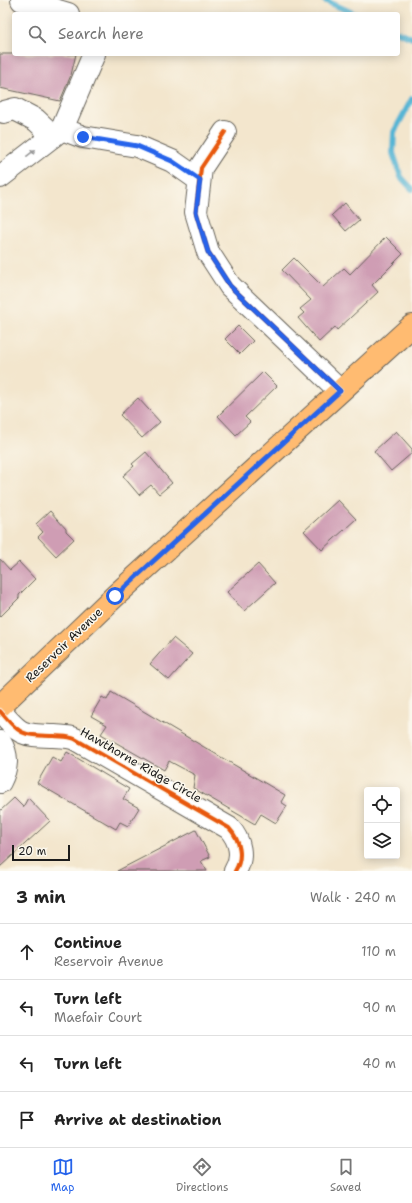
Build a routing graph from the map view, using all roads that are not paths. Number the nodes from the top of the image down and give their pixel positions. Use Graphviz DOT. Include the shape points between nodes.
graph roads {
  1 [pos="22,0"];
  2 [pos="61,12"];
  3 [pos="93,56"];
  4 [pos="4,112"];
  5 [pos="57,132"];
  6 [pos="225,132"];
  7 [pos="0,177"];
  8 [pos="200,180"];
  9 [pos="412,326"];
  10 [pos="340,391"];
  11 [pos="0,706"];
  12 [pos="0,711"];
  13 [pos="0,742"];
  14 [pos="0,782"];
  15 [pos="235,871"];
  1 -- 2 [label="street"];
  3 -- 5 [label="street"];
  4 -- 5 [label="street" via="15,109"];
  7 -- 5 [label="street, one-way"];
  5 -- 8 [label="street" via="137,146 172,161"];
  6 -- 8 [label="street" via="200,168"];
  8 -- 10 [label="street" via="196,212 208,252 236,292"];
  9 -- 10 [label="main road, Reservoir Avenue"];
  10 -- 11 [label="main road, Reservoir Avenue" via="121,590"];
  12 -- 15 [label="street, Hawthorne Ridge Circle" via="13,727 22,733 75,739 229,828 235,835 240,851 240,860"];
  13 -- 14 [label="street" via="5,750 6,764"];
}
